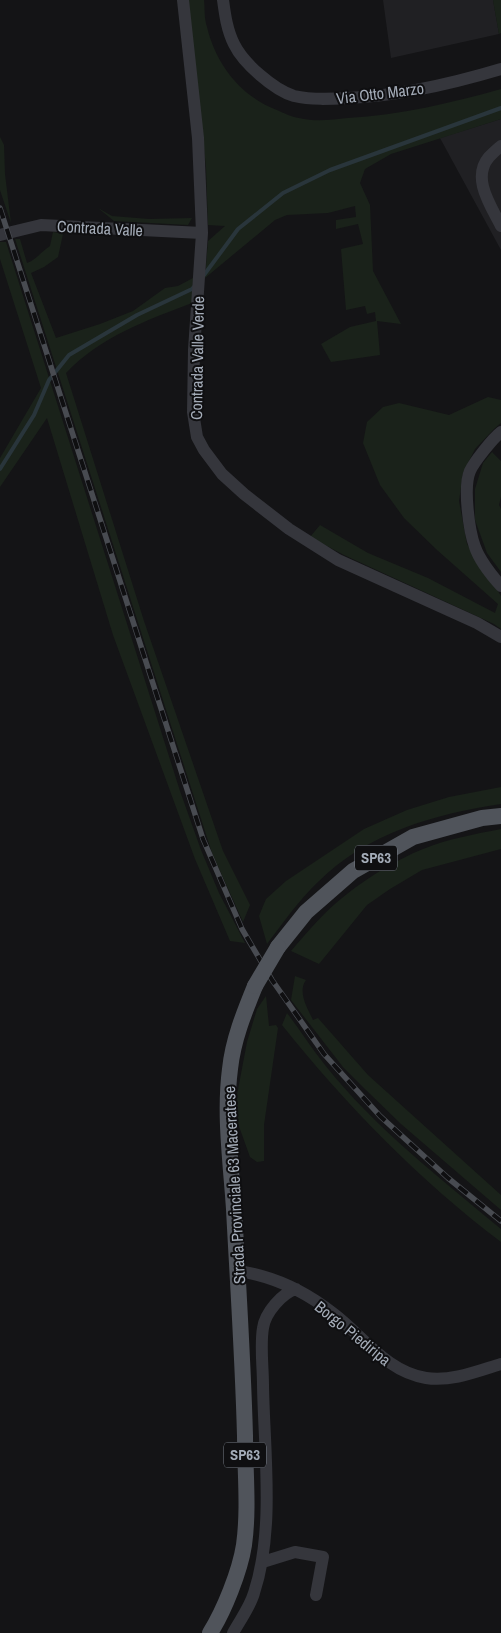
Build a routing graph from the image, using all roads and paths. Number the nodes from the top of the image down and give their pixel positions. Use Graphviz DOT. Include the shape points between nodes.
graph roads {
  1 [pos="183,0"];
  2 [pos="223,0"];
  3 [pos="501,69"];
  4 [pos="501,146"];
  5 [pos="501,226"];
  6 [pos="202,233"];
  7 [pos="0,235"];
  8 [pos="499,438"];
  9 [pos="501,586"];
  10 [pos="501,637"];
  11 [pos="501,816"];
  12 [pos="238,1271"];
  13 [pos="296,1289"];
  14 [pos="501,1364"];
  15 [pos="262,1561"];
  16 [pos="316,1595"];
  17 [pos="210,1633"];
  18 [pos="233,1633"];
  1 -- 6 [label="street, Contrada Valle Verde" via="198,138"];
  2 -- 3 [label="street, Via Otto Marzo" via="234,46 272,85 293,96 324,100 380,96"];
  4 -- 5 [label="street" via="488,158 481,176 484,195"];
  6 -- 7 [label="street, Contrada Valle" via="41,225"];
  6 -- 10 [label="street, Contrada Valle Verde" via="193,412 204,450 222,474 289,528 338,560"];
  8 -- 9 [label="street" via="469,472 466,504 475,548"];
  11 -- 12 [label="main road, Strada Provinciale 63 Maceratese / SP63, bridge" via="413,837 353,871 306,912 278,947 255,986 243,1017 230,1070 228,1112"];
  12 -- 13 [label="street, Borgo Piediripa" via="276,1279"];
  12 -- 17 [label="main road, Strada Provinciale 63 Maceratese / SP63" via="246,1491 244,1546 238,1569"];
  13 -- 14 [label="street, Borgo Piediripa" via="334,1314 387,1361 410,1375 428,1379 450,1378"];
  13 -- 15 [label="street" via="287,1292 272,1307 263,1326 266,1451"];
  15 -- 16 [label="street" via="295,1552 323,1557"];
  15 -- 18 [label="street" via="254,1594"];
}
